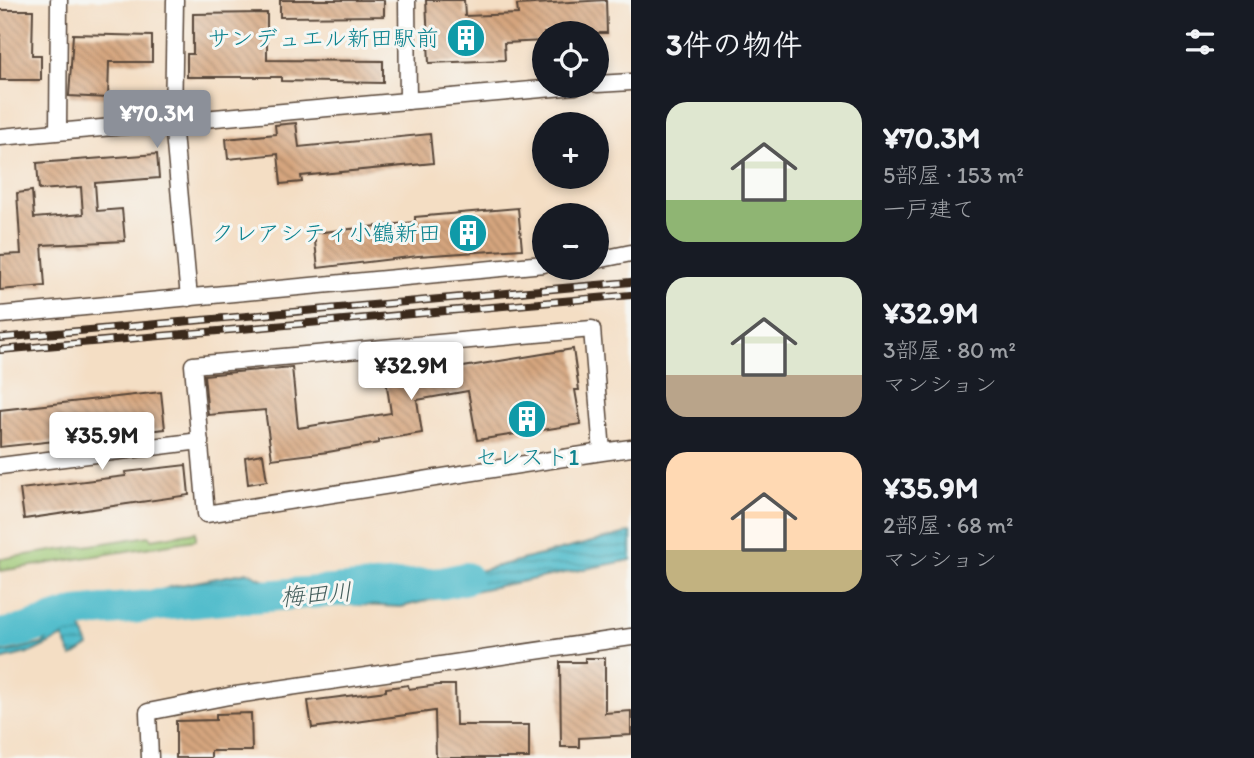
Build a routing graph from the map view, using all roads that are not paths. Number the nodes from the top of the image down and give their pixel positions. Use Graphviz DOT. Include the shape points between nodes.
graph roads {
  1 [pos="59,0"];
  2 [pos="175,0"];
  3 [pos="407,0"];
  4 [pos="631,82"];
  5 [pos="609,83"];
  6 [pos="532,90"];
  7 [pos="408,101"];
  8 [pos="173,122"];
  9 [pos="58,131"];
  10 [pos="0,137"];
  11 [pos="631,253"];
  12 [pos="609,258"];
  13 [pos="532,265"];
  14 [pos="188,298"];
  15 [pos="0,315"];
  16 [pos="200,441"];
  17 [pos="631,448"];
  18 [pos="602,452"];
  19 [pos="0,466"];
  20 [pos="631,636"];
  21 [pos="150,758"];
  1 -- 9 [label="street"];
  2 -- 8 [label="street"];
  3 -- 7 [label="street"];
  4 -- 5 [label="street"];
  6 -- 7 [label="street"];
  7 -- 8 [label="street"];
  8 -- 9 [label="street"];
  8 -- 14 [label="street"];
  9 -- 10 [label="street"];
  11 -- 12 [label="street"];
  13 -- 14 [label="street"];
  14 -- 15 [label="street"];
  16 -- 18 [label="street" via="206,514"];
  16 -- 18 [label="street" via="193,365 592,329"];
  16 -- 19 [label="street"];
  17 -- 18 [label="street"];
  20 -- 21 [label="street" via="148,712"];
}
